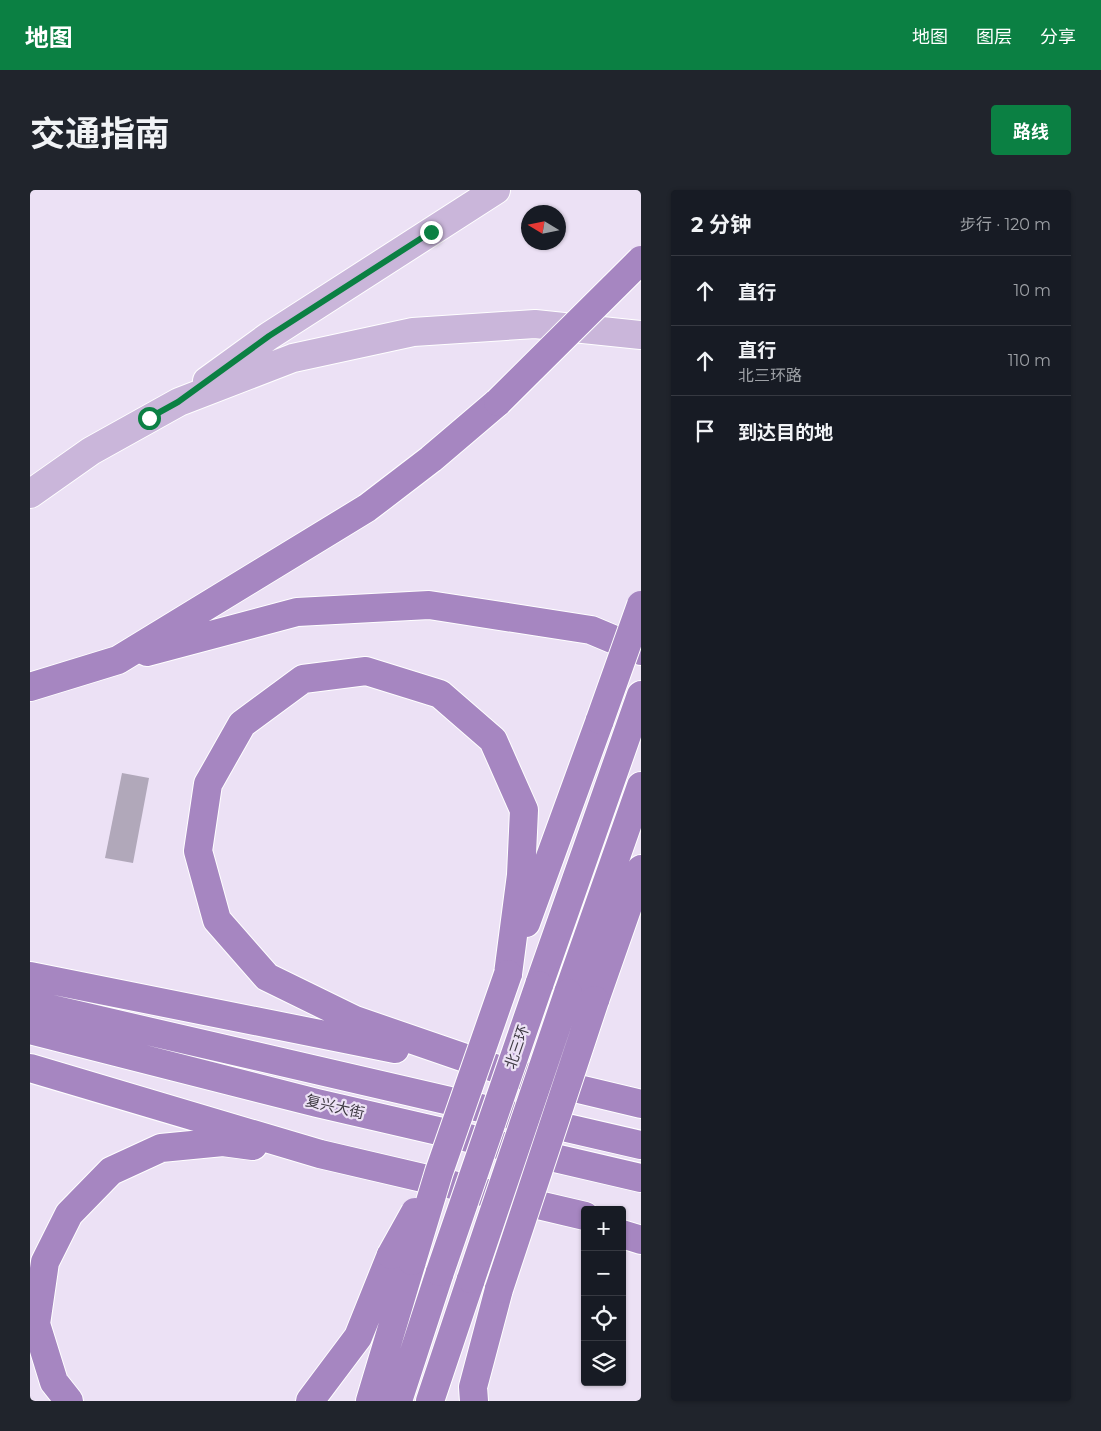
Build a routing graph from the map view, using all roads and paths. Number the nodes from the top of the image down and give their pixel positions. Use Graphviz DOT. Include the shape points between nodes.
graph roads {
  1 [pos="496,190"];
  2 [pos="641,260"];
  3 [pos="641,334"];
  4 [pos="178,402"];
  5 [pos="30,494"];
  6 [pos="641,605"];
  7 [pos="641,651"];
  8 [pos="118,660"];
  9 [pos="30,687"];
  10 [pos="641,695"];
  11 [pos="641,786"];
  12 [pos="641,868"];
  13 [pos="508,974"];
  14 [pos="30,976"];
  15 [pos="30,1004"];
  16 [pos="30,1030"];
  17 [pos="30,1068"];
  18 [pos="503,1071"];
  19 [pos="641,1087"];
  20 [pos="641,1104"];
  21 [pos="641,1145"];
  22 [pos="320,1154"];
  23 [pos="641,1178"];
  24 [pos="508,1197"];
  25 [pos="581,1215"];
  26 [pos="581,1221"];
  27 [pos="626,1226"];
  28 [pos="641,1229"];
  29 [pos="626,1235"];
  30 [pos="641,1240"];
  31 [pos="402,1258"];
  32 [pos="69,1401"];
  33 [pos="310,1401"];
  34 [pos="370,1401"];
  35 [pos="398,1401"];
  36 [pos="430,1401"];
  37 [pos="474,1401"];
  1 -- 4 [label="main road" via="269,336"];
  2 -- 8 [label="highway, bridge" via="498,402 367,508"];
  3 -- 4 [label="main road" via="535,324 413,332 293,358"];
  4 -- 5 [label="main road" via="90,451"];
  6 -- 13 [label="highway, bridge"];
  7 -- 8 [label="highway" via="591,630 429,605 297,612"];
  8 -- 9 [label="highway"];
  10 -- 35 [label="highway, 北三环, bridge"];
  11 -- 36 [label="highway, 北三环, bridge"];
  12 -- 37 [label="highway, bridge" via="499,1290 473,1387"];
  13 -- 18 [label="highway" via="521,875 524,810 493,740 440,694 366,671 303,679 242,724 208,784 198,851 217,920 267,977 355,1020"];
  13 -- 31 [label="highway, bridge" via="438,1172"];
  14 -- 18 [label="highway"];
  15 -- 21 [label="highway, 复兴大街"];
  16 -- 23 [label="highway, 复兴大街" via="318,1103"];
  17 -- 22 [label="highway"];
  18 -- 19 [label="highway"];
  18 -- 20 [label="highway"];
  22 -- 24 [label="highway"];
  22 -- 32 [label="highway" via="223,1142 161,1148 111,1171 69,1214 45,1262 36,1324 54,1382"];
  24 -- 25 [label="highway"];
  24 -- 26 [label="highway"];
  27 -- 28 [label="highway"];
  29 -- 30 [label="highway"];
  31 -- 33 [label="highway" via="358,1337"];
  31 -- 34 [label="highway"];
}
